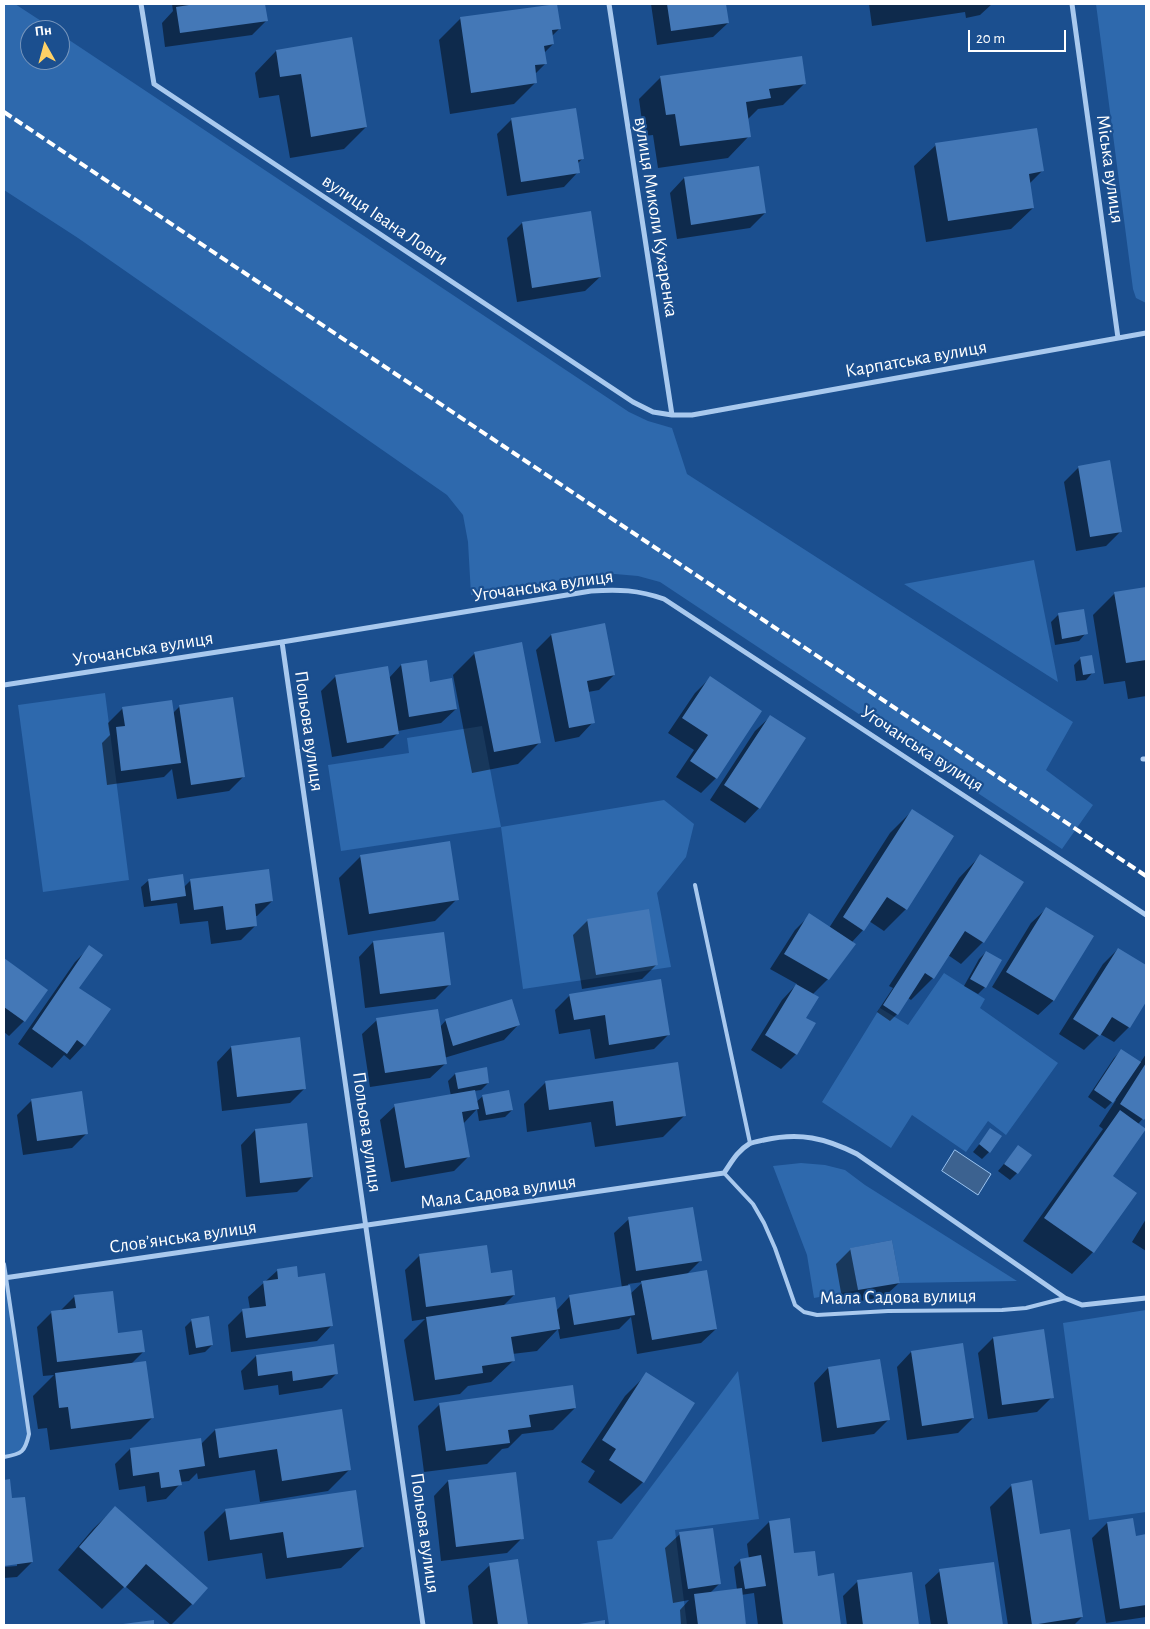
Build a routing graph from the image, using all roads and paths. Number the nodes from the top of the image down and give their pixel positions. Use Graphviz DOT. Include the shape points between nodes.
graph roads {
  1 [pos="142,4"];
  2 [pos="608,4"];
  3 [pos="1072,4"];
  4 [pos="1146,333"];
  5 [pos="1118,338"];
  6 [pos="672,415"];
  7 [pos="282,642"];
  8 [pos="4,685"];
  9 [pos="695,885"];
  10 [pos="1146,914"];
  11 [pos="750,1143"];
  12 [pos="724,1173"];
  13 [pos="365,1226"];
  14 [pos="4,1264"];
  15 [pos="5,1278"];
  16 [pos="1065,1298"];
  17 [pos="1146,1298"];
  18 [pos="4,1457"];
  19 [pos="423,1625"];
  1 -- 6 [label="street, вулиця Івана Ловги" via="154,84 633,402 653,412"];
  2 -- 6 [label="street, вулиця Миколи Кухаренка"];
  3 -- 5 [label="street, Міська вулиця"];
  4 -- 5 [label="street, Карпатська вулиця"];
  5 -- 6 [label="street, Карпатська вулиця" via="692,415"];
  7 -- 8 [label="street, Угочанська вулиця"];
  7 -- 10 [label="street, Угочанська вулиця" via="591,591 618,589 643,592 664,599"];
  7 -- 13 [label="street, Польова вулиця"];
  9 -- 11 [label="lane"];
  11 -- 12 [label="street" via="736,1155"];
  11 -- 16 [label="street, Мала Садова вулиця" via="780,1136 834,1142 857,1154"];
  12 -- 13 [label="street, Мала Садова вулиця"];
  12 -- 16 [label="lane, Мала Садова вулиця" via="753,1204 764,1223 795,1305 804,1312 817,1315 1002,1310 1026,1308"];
  13 -- 15 [label="street, Словʼянська вулиця"];
  13 -- 19 [label="street, Польова вулиця"];
  14 -- 15 [label="lane"];
  15 -- 18 [label="lane" via="28,1434 26,1447 18,1455"];
  16 -- 17 [label="street, Мала Садова вулиця" via="1082,1304"];
}
